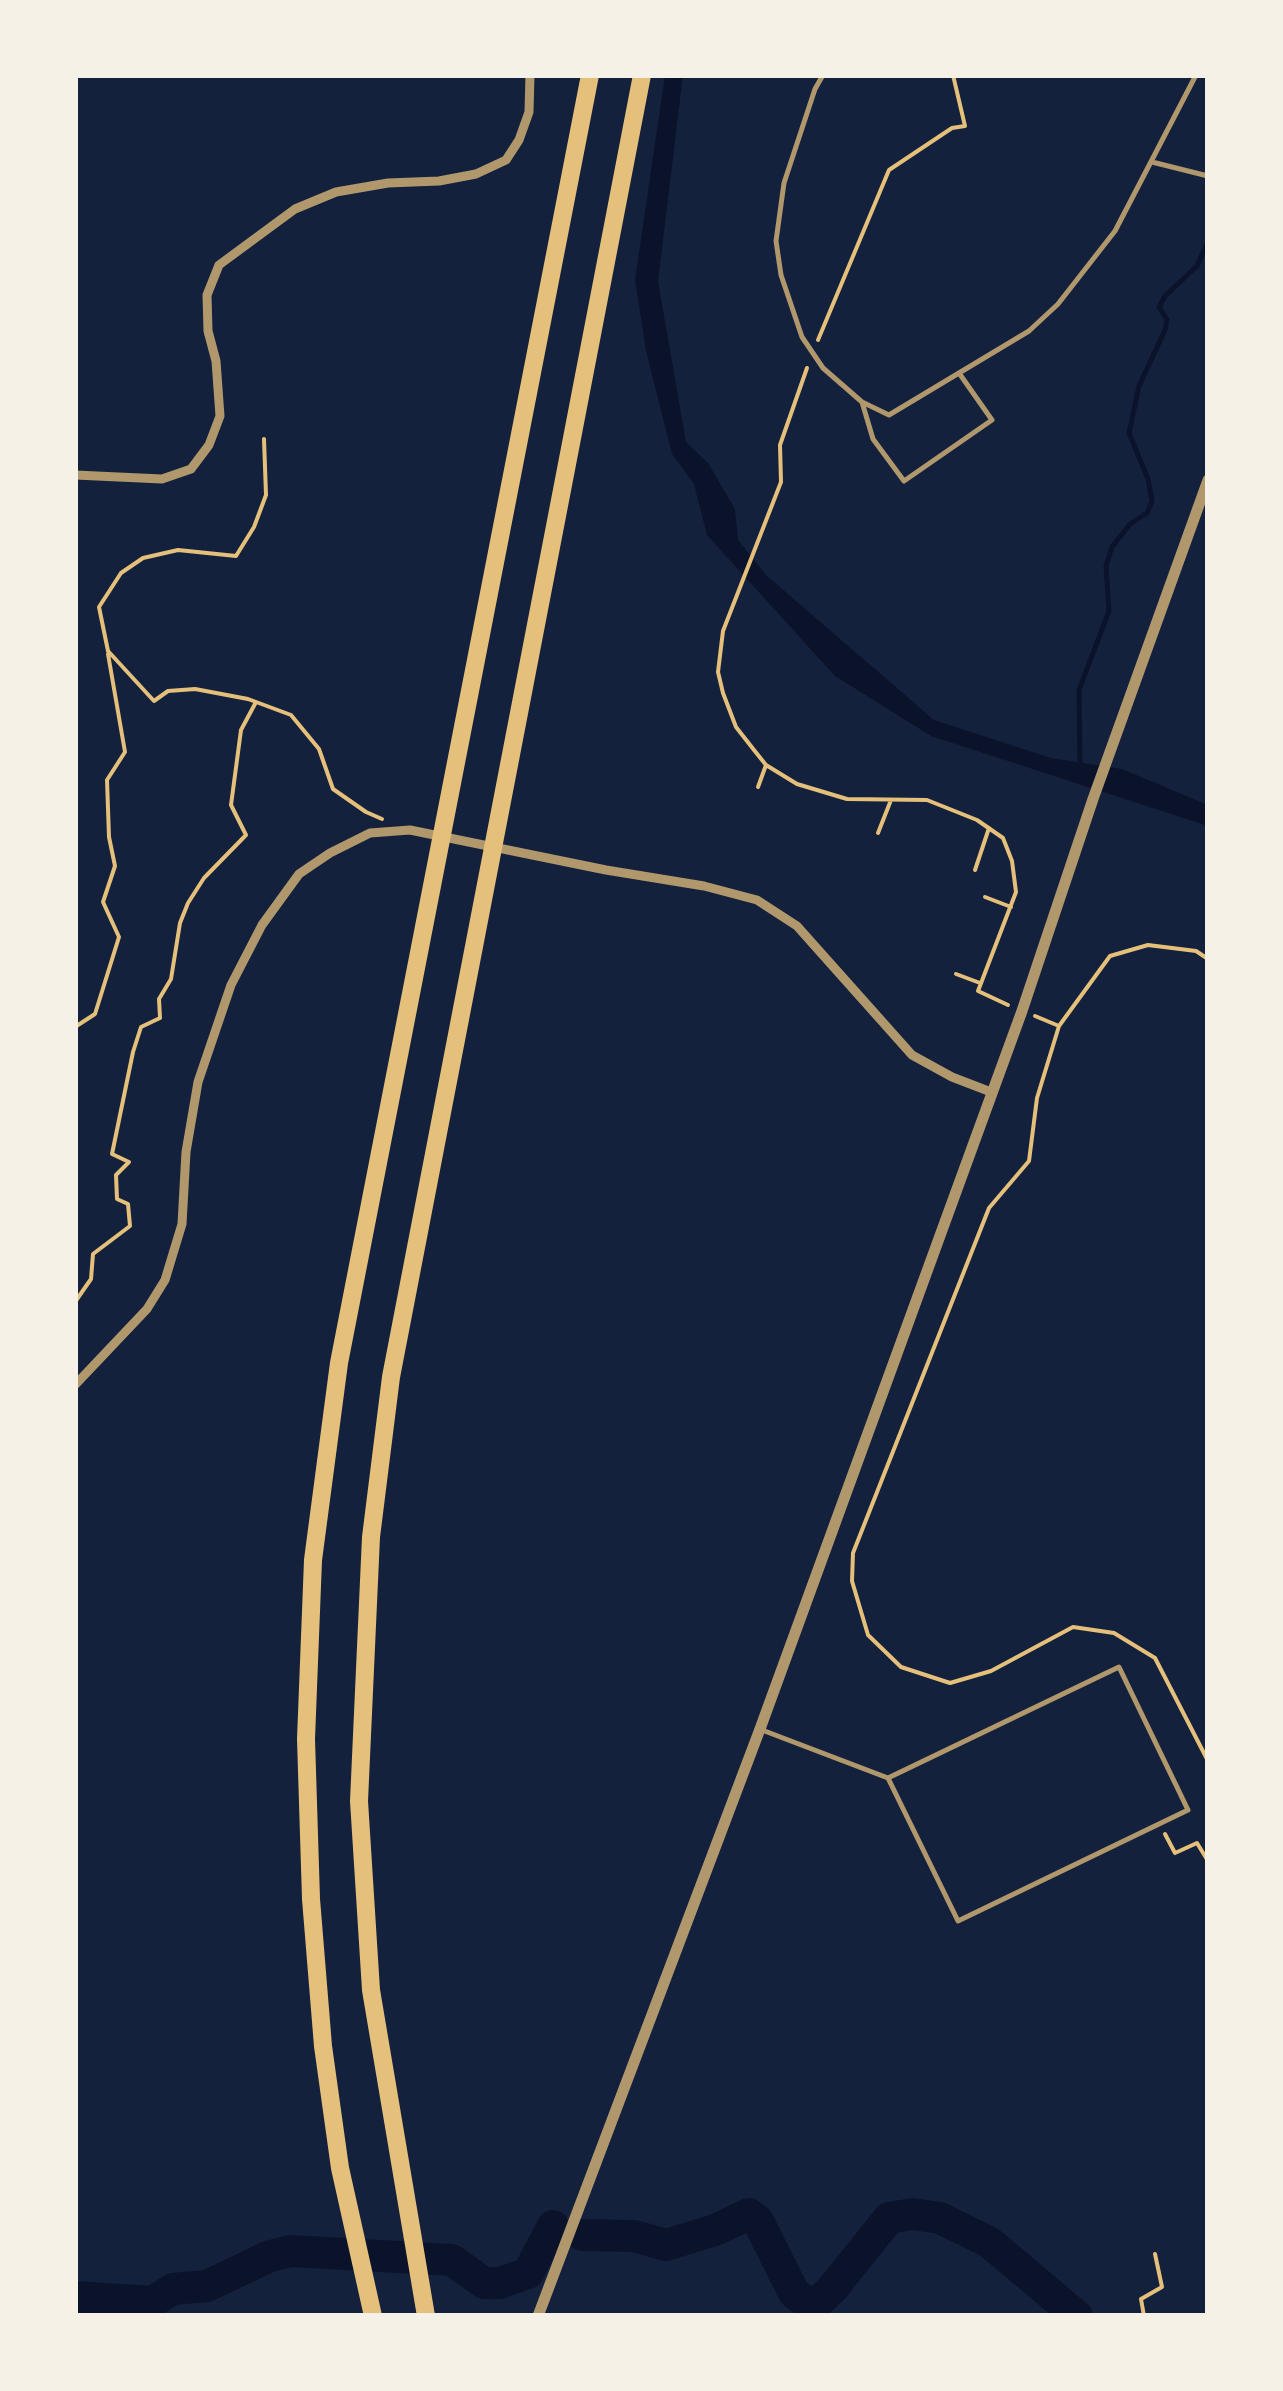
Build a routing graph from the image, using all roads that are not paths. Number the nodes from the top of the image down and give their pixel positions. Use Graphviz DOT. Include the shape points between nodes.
graph roads {
  1 [pos="530,75"];
  2 [pos="590,75"];
  3 [pos="642,75"];
  4 [pos="823,75"];
  5 [pos="1196,75"];
  6 [pos="1152,162"];
  7 [pos="1208,176"];
  8 [pos="959,373"];
  9 [pos="862,402"];
  10 [pos="75,475"];
  11 [pos="1208,480"];
  12 [pos="991,1092"];
  13 [pos="75,1385"];
  14 [pos="760,1729"];
  15 [pos="888,1778"];
  16 [pos="373,2316"];
  17 [pos="426,2316"];
  18 [pos="538,2316"];
  1 -- 10 [label="street" via="530,112 506,160 439,182 336,192 295,208 219,265 207,295 220,416 191,469 144,480"];
  2 -- 16 [label="highway" via="339,1363 313,1560 306,1739 311,1899 340,2168"];
  3 -- 17 [label="highway" via="390,1377 371,1537 360,1801 371,1990"];
  4 -- 9 [label="lane" via="784,184 776,241 790,308 813,353"];
  5 -- 6 [label="lane"];
  6 -- 7 [label="lane"];
  6 -- 8 [label="lane" via="1116,231 1058,304 1029,331"];
  8 -- 9 [label="lane" via="889,415"];
  8 -- 9 [label="lane" via="992,420 904,481 873,439"];
  11 -- 12 [label="street"];
  12 -- 13 [label="street" via="912,1055 797,926 757,900 410,830 370,833 299,874 262,925 231,985 198,1082 182,1224 165,1280 116,1346"];
  12 -- 14 [label="street"];
  14 -- 15 [label="lane"];
  14 -- 18 [label="street"];
  15 -- 15 [label="lane" via="958,1921 1188,1810 1119,1667"];
}
